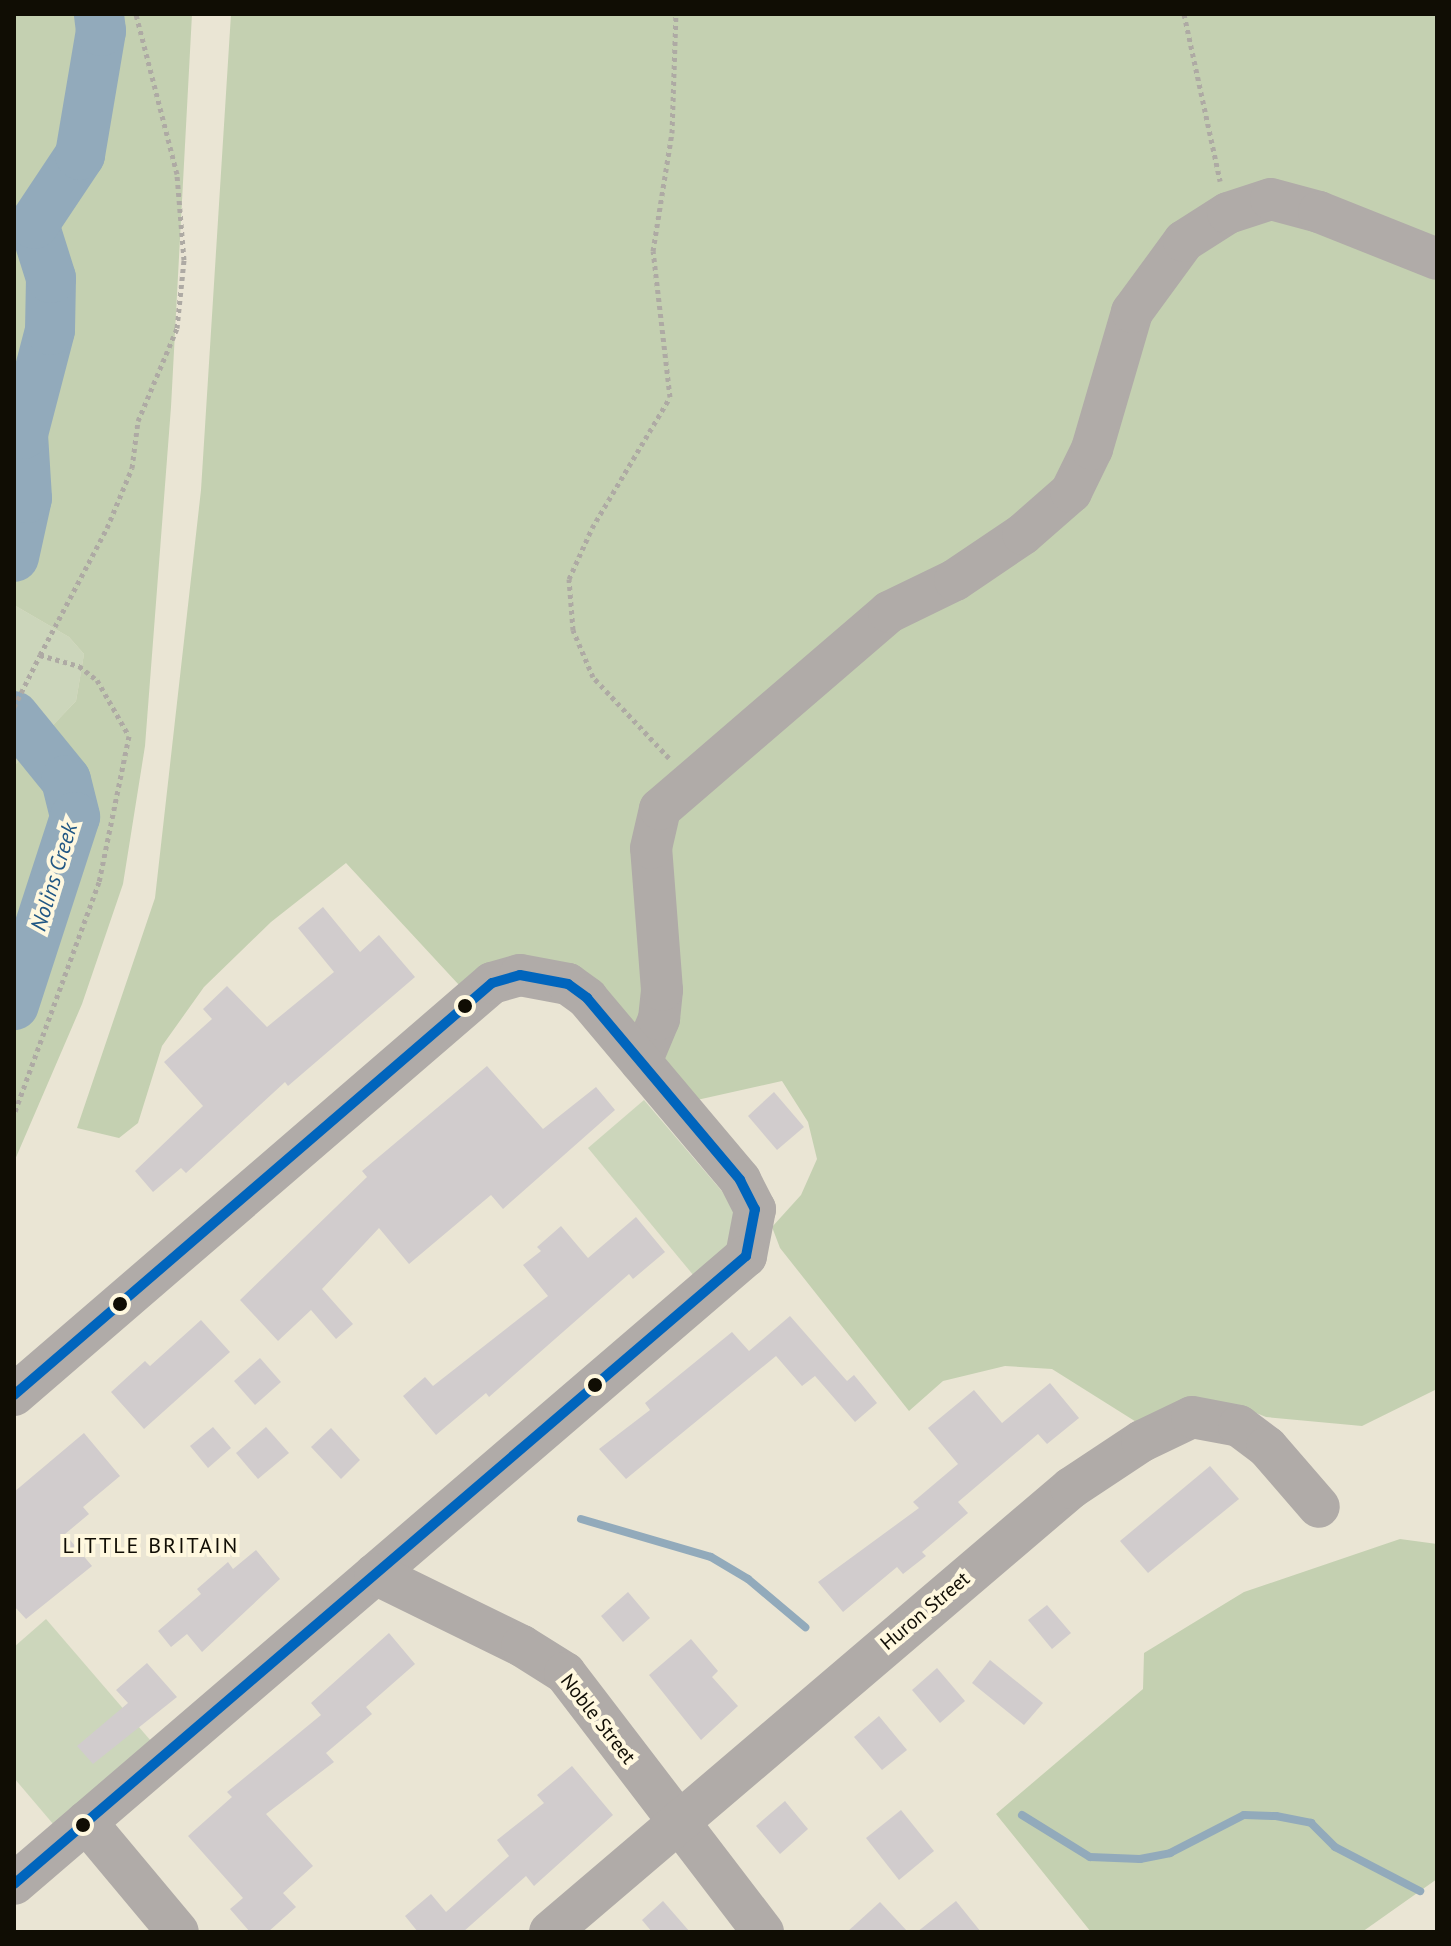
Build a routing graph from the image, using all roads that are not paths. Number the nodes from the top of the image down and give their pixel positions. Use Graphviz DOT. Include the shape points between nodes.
graph roads {
  1 [pos="1437,259"];
  2 [pos="641,1062"];
  3 [pos="14,1395"];
  4 [pos="1319,1507"];
  5 [pos="375,1574"];
  6 [pos="86,1822"];
  7 [pos="678,1825"];
  8 [pos="14,1884"];
  9 [pos="178,1932"];
  10 [pos="550,1932"];
  11 [pos="763,1932"];
  1 -- 2 [label="street" via="1293,202 1271,199 1228,213 1184,241 1132,312 1092,449 1071,492 1023,534 955,580 889,612 660,809 651,848 662,990 659,1019"];
  2 -- 3 [label="street" via="587,998 568,984 520,975 492,983"];
  2 -- 5 [label="street" via="740,1180 755,1209 746,1256"];
  4 -- 7 [label="street, Huron Street" via="1267,1447 1239,1426 1192,1417 1142,1441 1071,1488"];
  5 -- 6 [label="street"];
  5 -- 7 [label="street, Noble Street" via="565,1673"];
  6 -- 8 [label="street"];
  6 -- 9 [label="street"];
  7 -- 10 [label="street, Huron Street"];
  7 -- 11 [label="street, Noble Street"];
}
